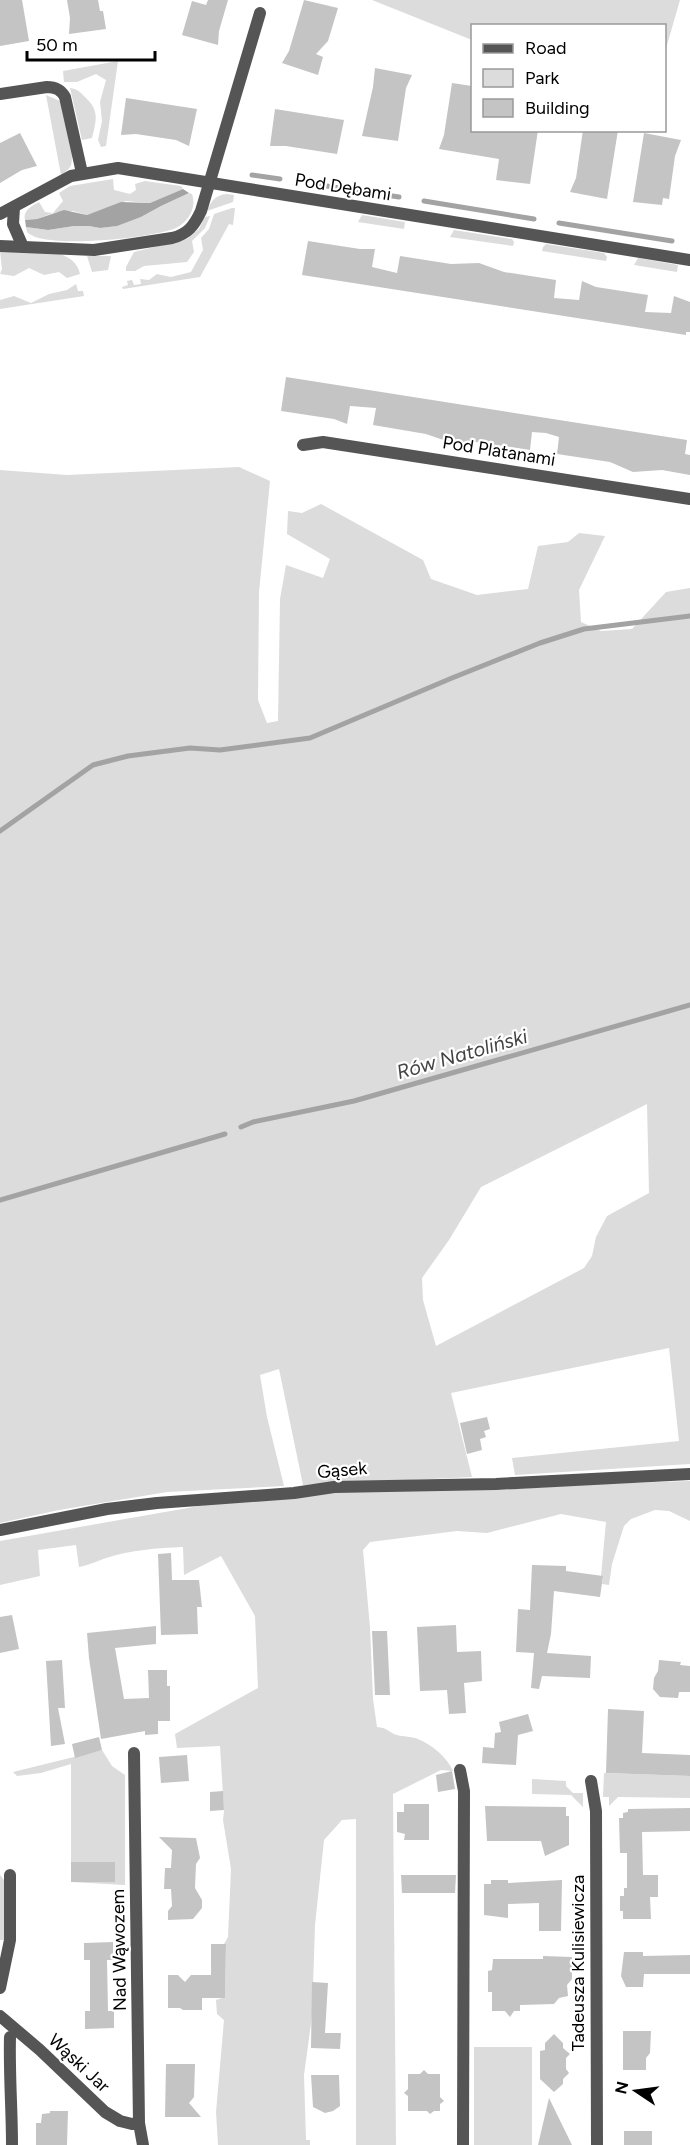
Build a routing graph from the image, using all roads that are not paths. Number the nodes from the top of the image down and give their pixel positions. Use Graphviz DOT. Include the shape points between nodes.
graph roads {
  1 [pos="260,13"];
  2 [pos="0,94"];
  3 [pos="82,173"];
  4 [pos="209,184"];
  5 [pos="14,207"];
  6 [pos="0,214"];
  7 [pos="0,246"];
  8 [pos="23,247"];
  9 [pos="690,260"];
  10 [pos="303,445"];
  11 [pos="690,499"];
  12 [pos="690,1474"];
  13 [pos="0,1530"];
  14 [pos="134,1753"];
  15 [pos="460,1770"];
  16 [pos="591,1782"];
  17 [pos="10,1875"];
  18 [pos="0,1988"];
  19 [pos="0,2016"];
  20 [pos="10,2037"];
  21 [pos="139,2123"];
  22 [pos="12,2145"];
  23 [pos="143,2145"];
  24 [pos="463,2145"];
  25 [pos="597,2145"];
  1 -- 4 [label="street"];
  2 -- 3 [label="street" via="47,87 63,93"];
  3 -- 4 [label="street, Pod Dębami" via="118,168"];
  3 -- 5 [label="street, Pod Dębami"];
  4 -- 8 [label="street" via="196,220 182,236 94,250"];
  4 -- 9 [label="street, Pod Dębami"];
  5 -- 6 [label="street, Pod Dębami"];
  5 -- 8 [label="street" via="13,224"];
  7 -- 8 [label="street"];
  10 -- 11 [label="street, Pod Platanami" via="323,442"];
  12 -- 13 [label="street, Gąsek" via="334,1487 106,1509"];
  14 -- 21 [label="street, Nad Wąwozem"];
  15 -- 24 [label="street" via="464,1791"];
  16 -- 25 [label="street, Tadeusza Kulisiewicza" via="596,1811"];
  17 -- 18 [label="street" via="10,1940"];
  19 -- 21 [label="street, Wąski Jar" via="105,2112 120,2121"];
  20 -- 22 [label="street"];
  21 -- 23 [label="street, Nad Wąwozem"];
}
